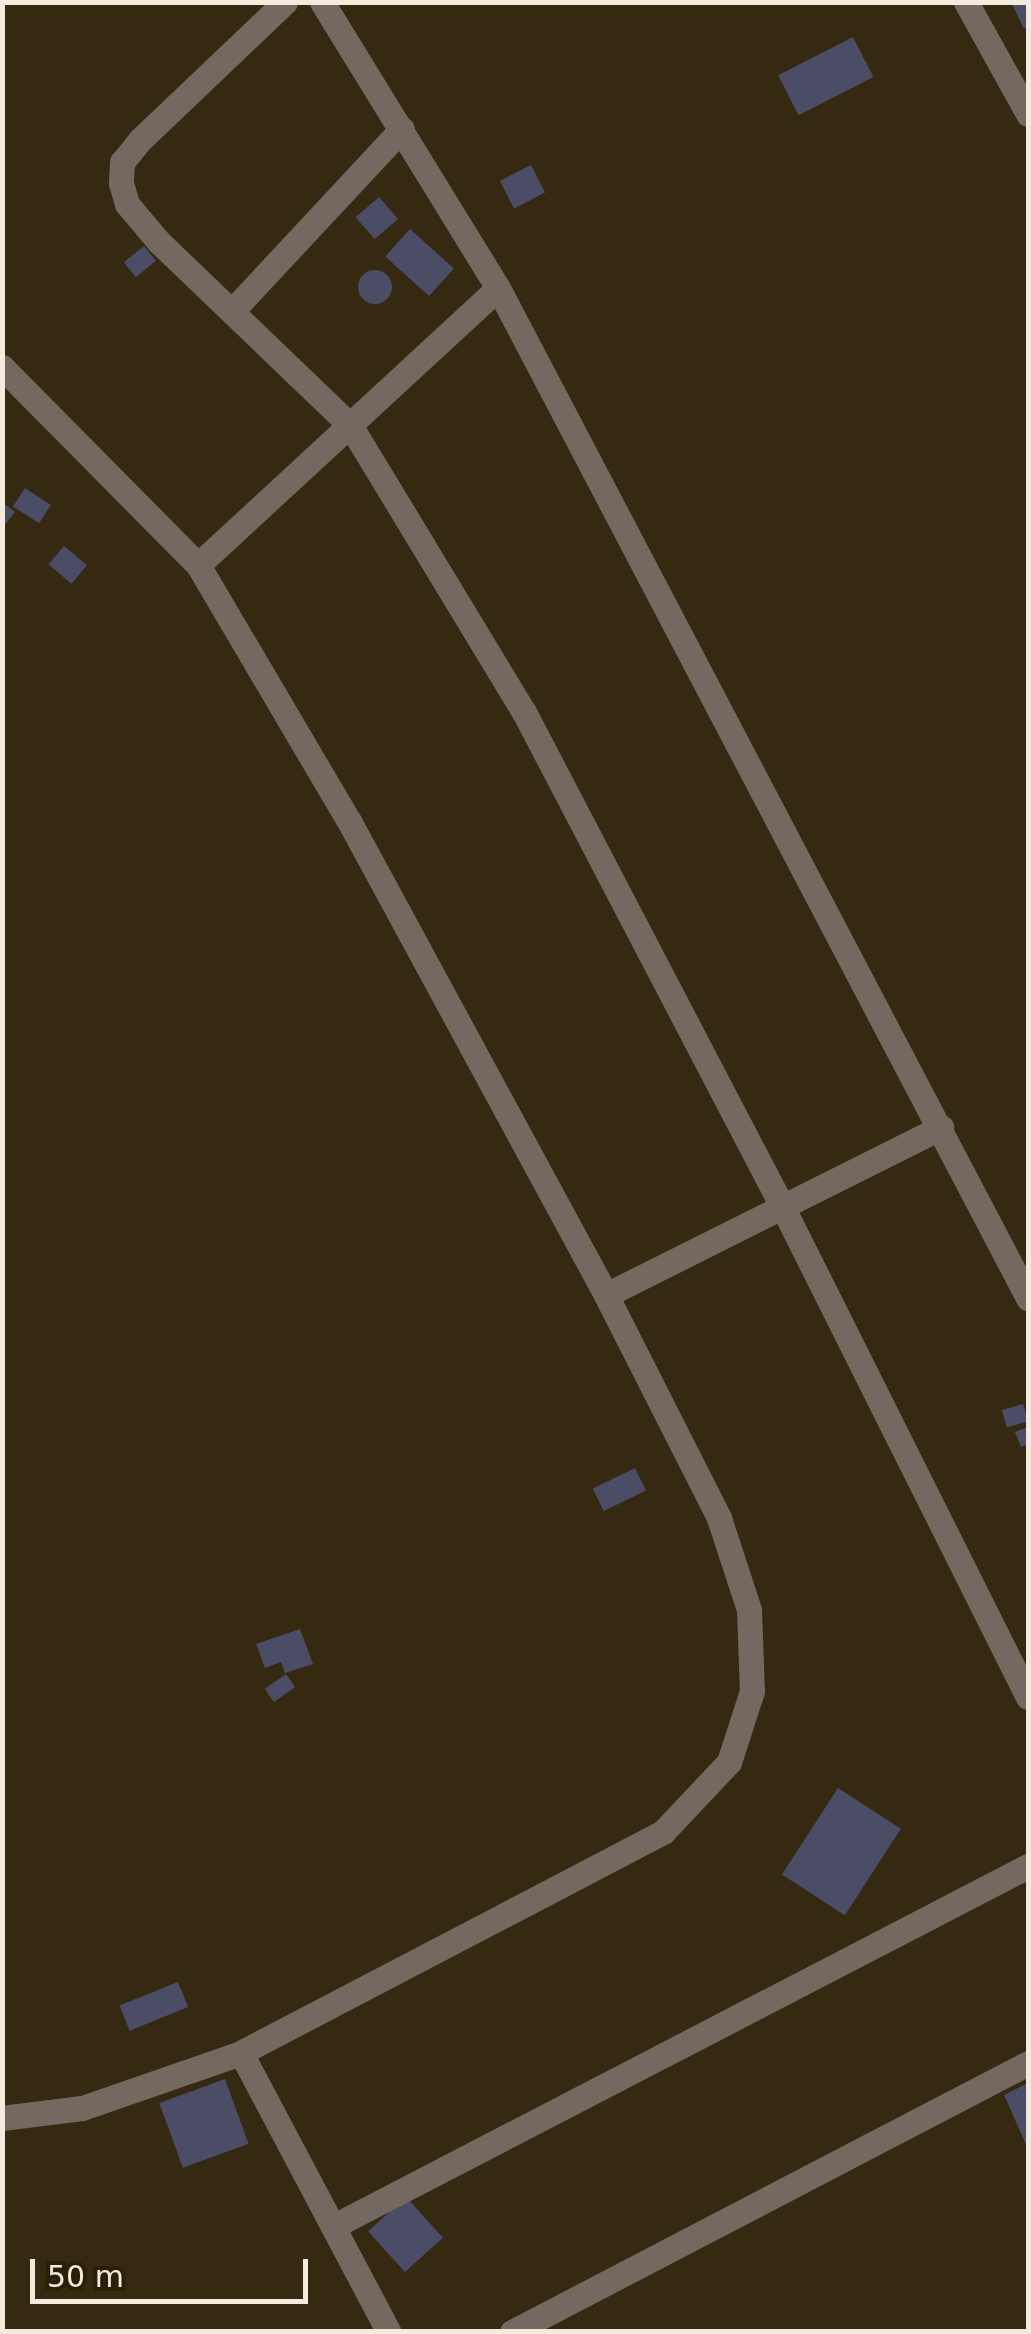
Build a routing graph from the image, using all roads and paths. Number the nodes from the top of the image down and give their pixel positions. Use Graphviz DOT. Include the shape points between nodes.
graph roads {
  1 [pos="286,2"];
  2 [pos="322,2"];
  3 [pos="966,2"];
  4 [pos="1028,114"];
  5 [pos="402,129"];
  6 [pos="498,288"];
  7 [pos="232,311"];
  8 [pos="2,367"];
  9 [pos="350,425"];
  10 [pos="198,566"];
  11 [pos="941,1127"];
  12 [pos="783,1208"];
  13 [pos="606,1295"];
  14 [pos="1028,1298"];
  15 [pos="1028,1697"];
  16 [pos="1028,1866"];
  17 [pos="241,2053"];
  18 [pos="1028,2063"];
  19 [pos="2,2118"];
  20 [pos="334,2226"];
  21 [pos="390,2332"];
  22 [pos="512,2332"];
  1 -- 7 [label="street" via="122,162 127,204"];
  2 -- 5 [label="street"];
  3 -- 4 [label="street"];
  5 -- 6 [label="street"];
  5 -- 7 [label="street"];
  6 -- 9 [label="street"];
  6 -- 11 [label="street"];
  7 -- 9 [label="street"];
  8 -- 10 [label="street"];
  9 -- 10 [label="street"];
  9 -- 12 [label="street" via="524,712"];
  10 -- 13 [label="street" via="349,821"];
  11 -- 12 [label="street"];
  11 -- 14 [label="street"];
  12 -- 13 [label="street"];
  12 -- 15 [label="street"];
  13 -- 17 [label="street" via="720,1518 749,1610 752,1691 728,1762 663,1832"];
  16 -- 20 [label="street"];
  17 -- 19 [label="street" via="82,2108"];
  17 -- 20 [label="street"];
  18 -- 22 [label="street"];
  20 -- 21 [label="street"];
}
